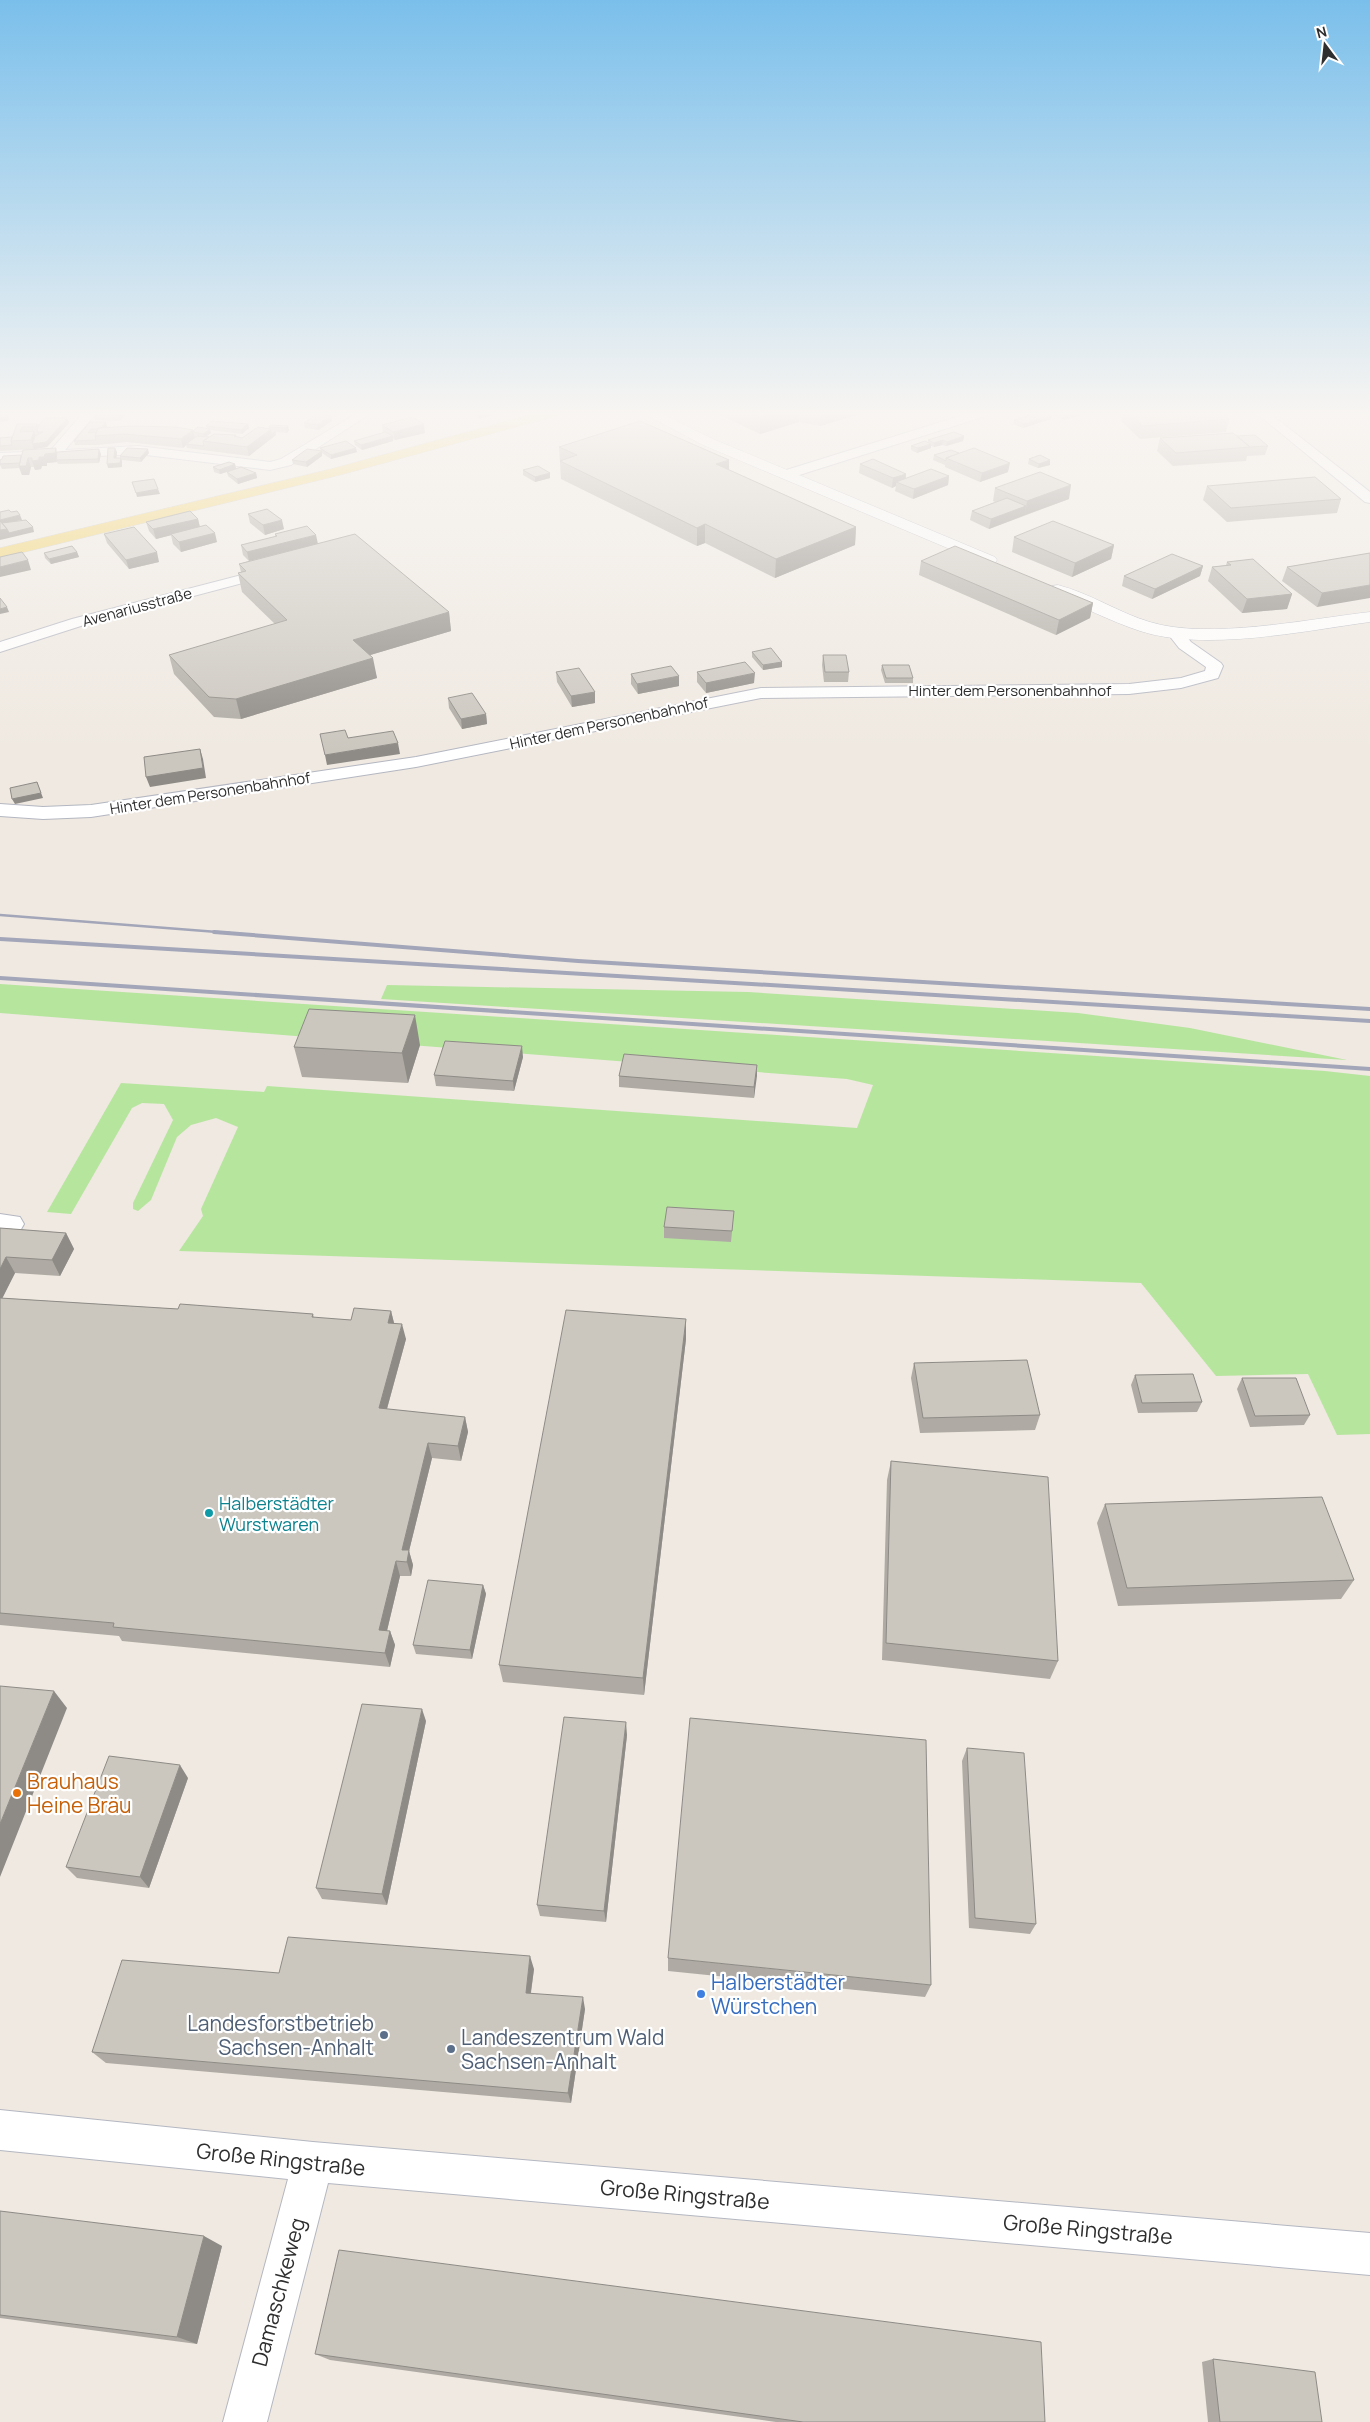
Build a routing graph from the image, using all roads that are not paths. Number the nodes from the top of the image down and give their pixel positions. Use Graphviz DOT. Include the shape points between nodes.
graph roads {
  1 [pos="116,525"];
  2 [pos="907,525"];
  3 [pos="0,553"];
  4 [pos="290,567"];
  5 [pos="1004,567"];
  6 [pos="1040,582"];
  7 [pos="1370,617"];
  8 [pos="1176,634"];
  9 [pos="0,647"];
  10 [pos="0,810"];
  11 [pos="0,2130"];
  12 [pos="314,2162"];
  13 [pos="1370,2254"];
  14 [pos="244,2422"];
  1 -- 3 [label="main road"];
  2 -- 5 [label="street"];
  4 -- 9 [label="street, Avenariusstraße" via="78,622"];
  6 -- 8 [label="street" via="1146,627"];
  7 -- 8 [label="street" via="1220,635"];
  8 -- 10 [label="street, Hinter dem Personenbahnhof" via="1185,645 1215,666 1212,674 1196,680 1129,689 761,692 416,762 91,811 43,813"];
  11 -- 12 [label="street, Große Ringstraße"];
  12 -- 13 [label="street, Große Ringstraße"];
  12 -- 14 [label="street, Damaschkeweg"];
}
